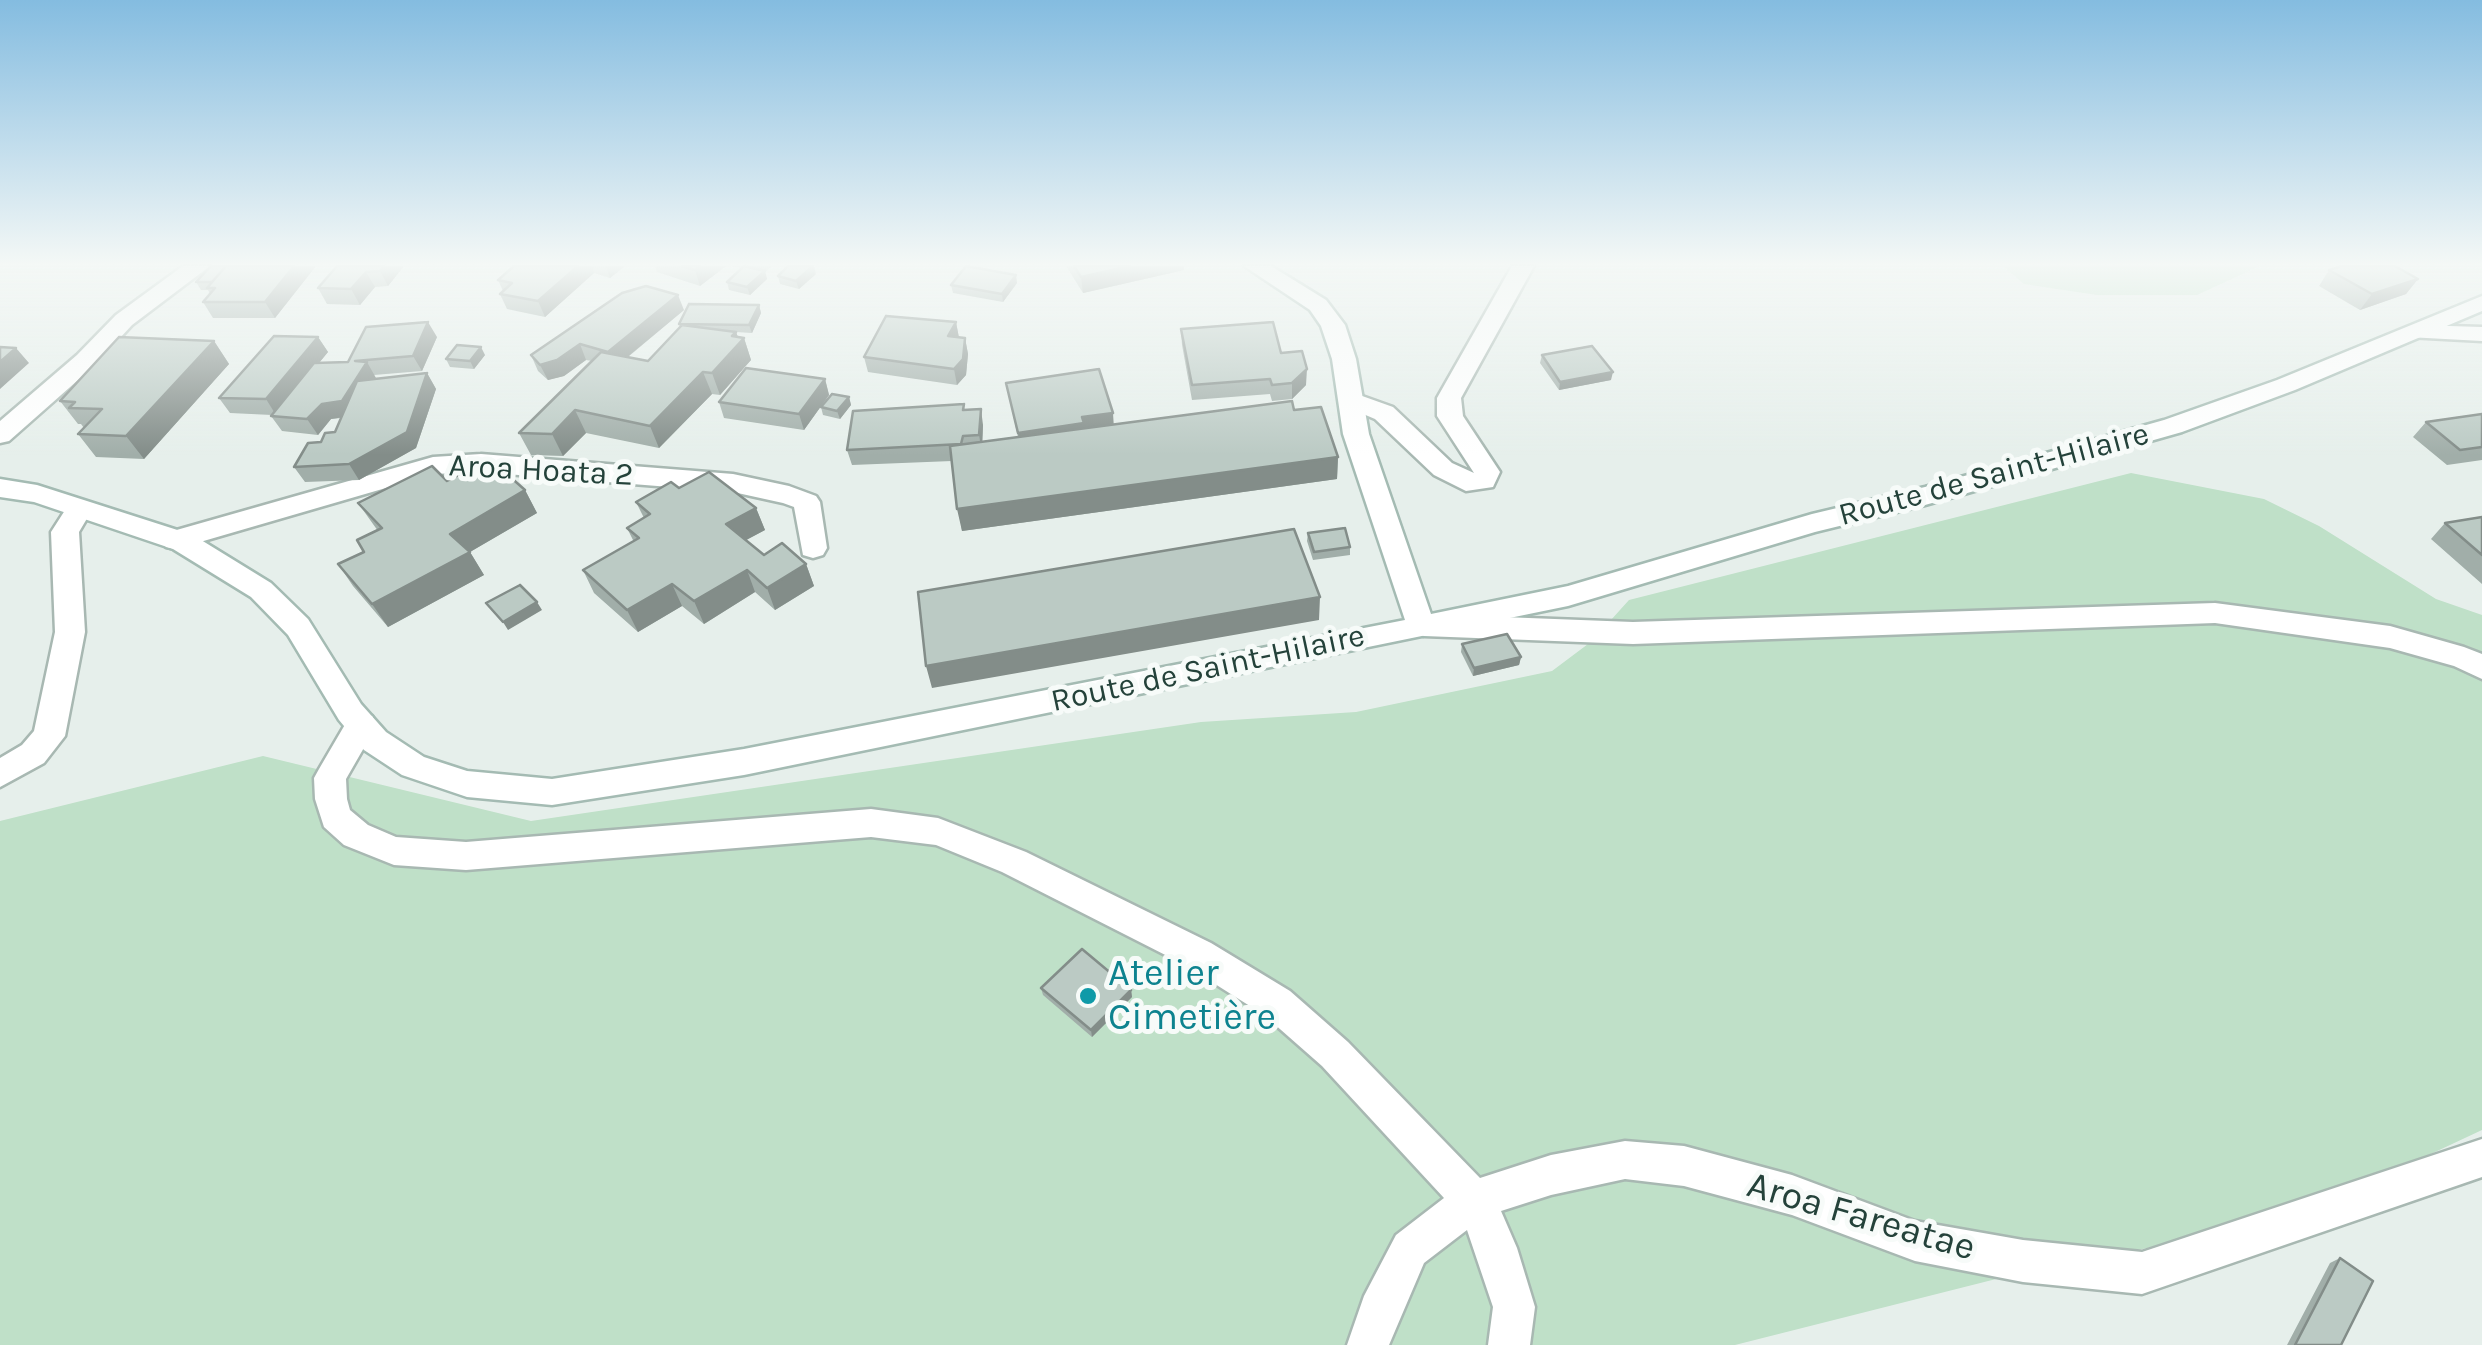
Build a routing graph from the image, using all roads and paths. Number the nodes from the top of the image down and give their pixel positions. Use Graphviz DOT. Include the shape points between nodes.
graph roads {
  1 [pos="116,329"];
  2 [pos="1335,329"];
  3 [pos="1488,329"];
  4 [pos="2423,329"];
  5 [pos="2416,332"];
  6 [pos="2482,334"];
  7 [pos="1351,400"];
  8 [pos="0,435"];
  9 [pos="0,488"];
  10 [pos="80,510"];
  11 [pos="176,540"];
  12 [pos="812,548"];
  13 [pos="1421,625"];
  14 [pos="2482,668"];
  15 [pos="362,725"];
  16 [pos="0,774"];
  17 [pos="2482,1158"];
  18 [pos="1474,1200"];
  19 [pos="1368,1345"];
  20 [pos="1509,1345"];
  1 -- 8 [label="street"];
  2 -- 7 [label="street"];
  3 -- 7 [label="street" via="1449,398 1450,416 1487,472 1484,481 1466,482 1443,469 1384,413"];
  4 -- 5 [label="street, Route de Saint-Hilaire"];
  5 -- 6 [label="street"];
  5 -- 13 [label="street, Route de Saint-Hilaire" via="2173,426 2062,459 1812,523 1568,596"];
  7 -- 13 [label="street" via="1378,508"];
  9 -- 10 [label="street, Route de Saint-Hilaire"];
  10 -- 11 [label="street, Route de Saint-Hilaire"];
  10 -- 16 [label="street" via="65,532 70,632 49,736"];
  11 -- 12 [label="street, Aroa Hoata 2" via="433,466 482,463 733,484 790,495 808,502"];
  11 -- 15 [label="street, Route de Saint-Hilaire" via="261,590 298,627"];
  13 -- 14 [label="street" via="1690,632 2214,613 2390,637"];
  13 -- 15 [label="street, Route de Saint-Hilaire" via="744,762 552,792 467,784 413,766"];
  15 -- 18 [label="street" via="330,778 336,818 356,836 394,851 466,856 871,824 938,832 1014,862 1198,954 1277,1004 1336,1054"];
  17 -- 18 [label="street, Aroa Fareatae" via="2142,1273 1916,1241 1792,1195 1684,1166 1624,1160"];
  18 -- 19 [label="street, Aroa Fareatae" via="1410,1249"];
  18 -- 20 [label="street" via="1514,1307"];
}
